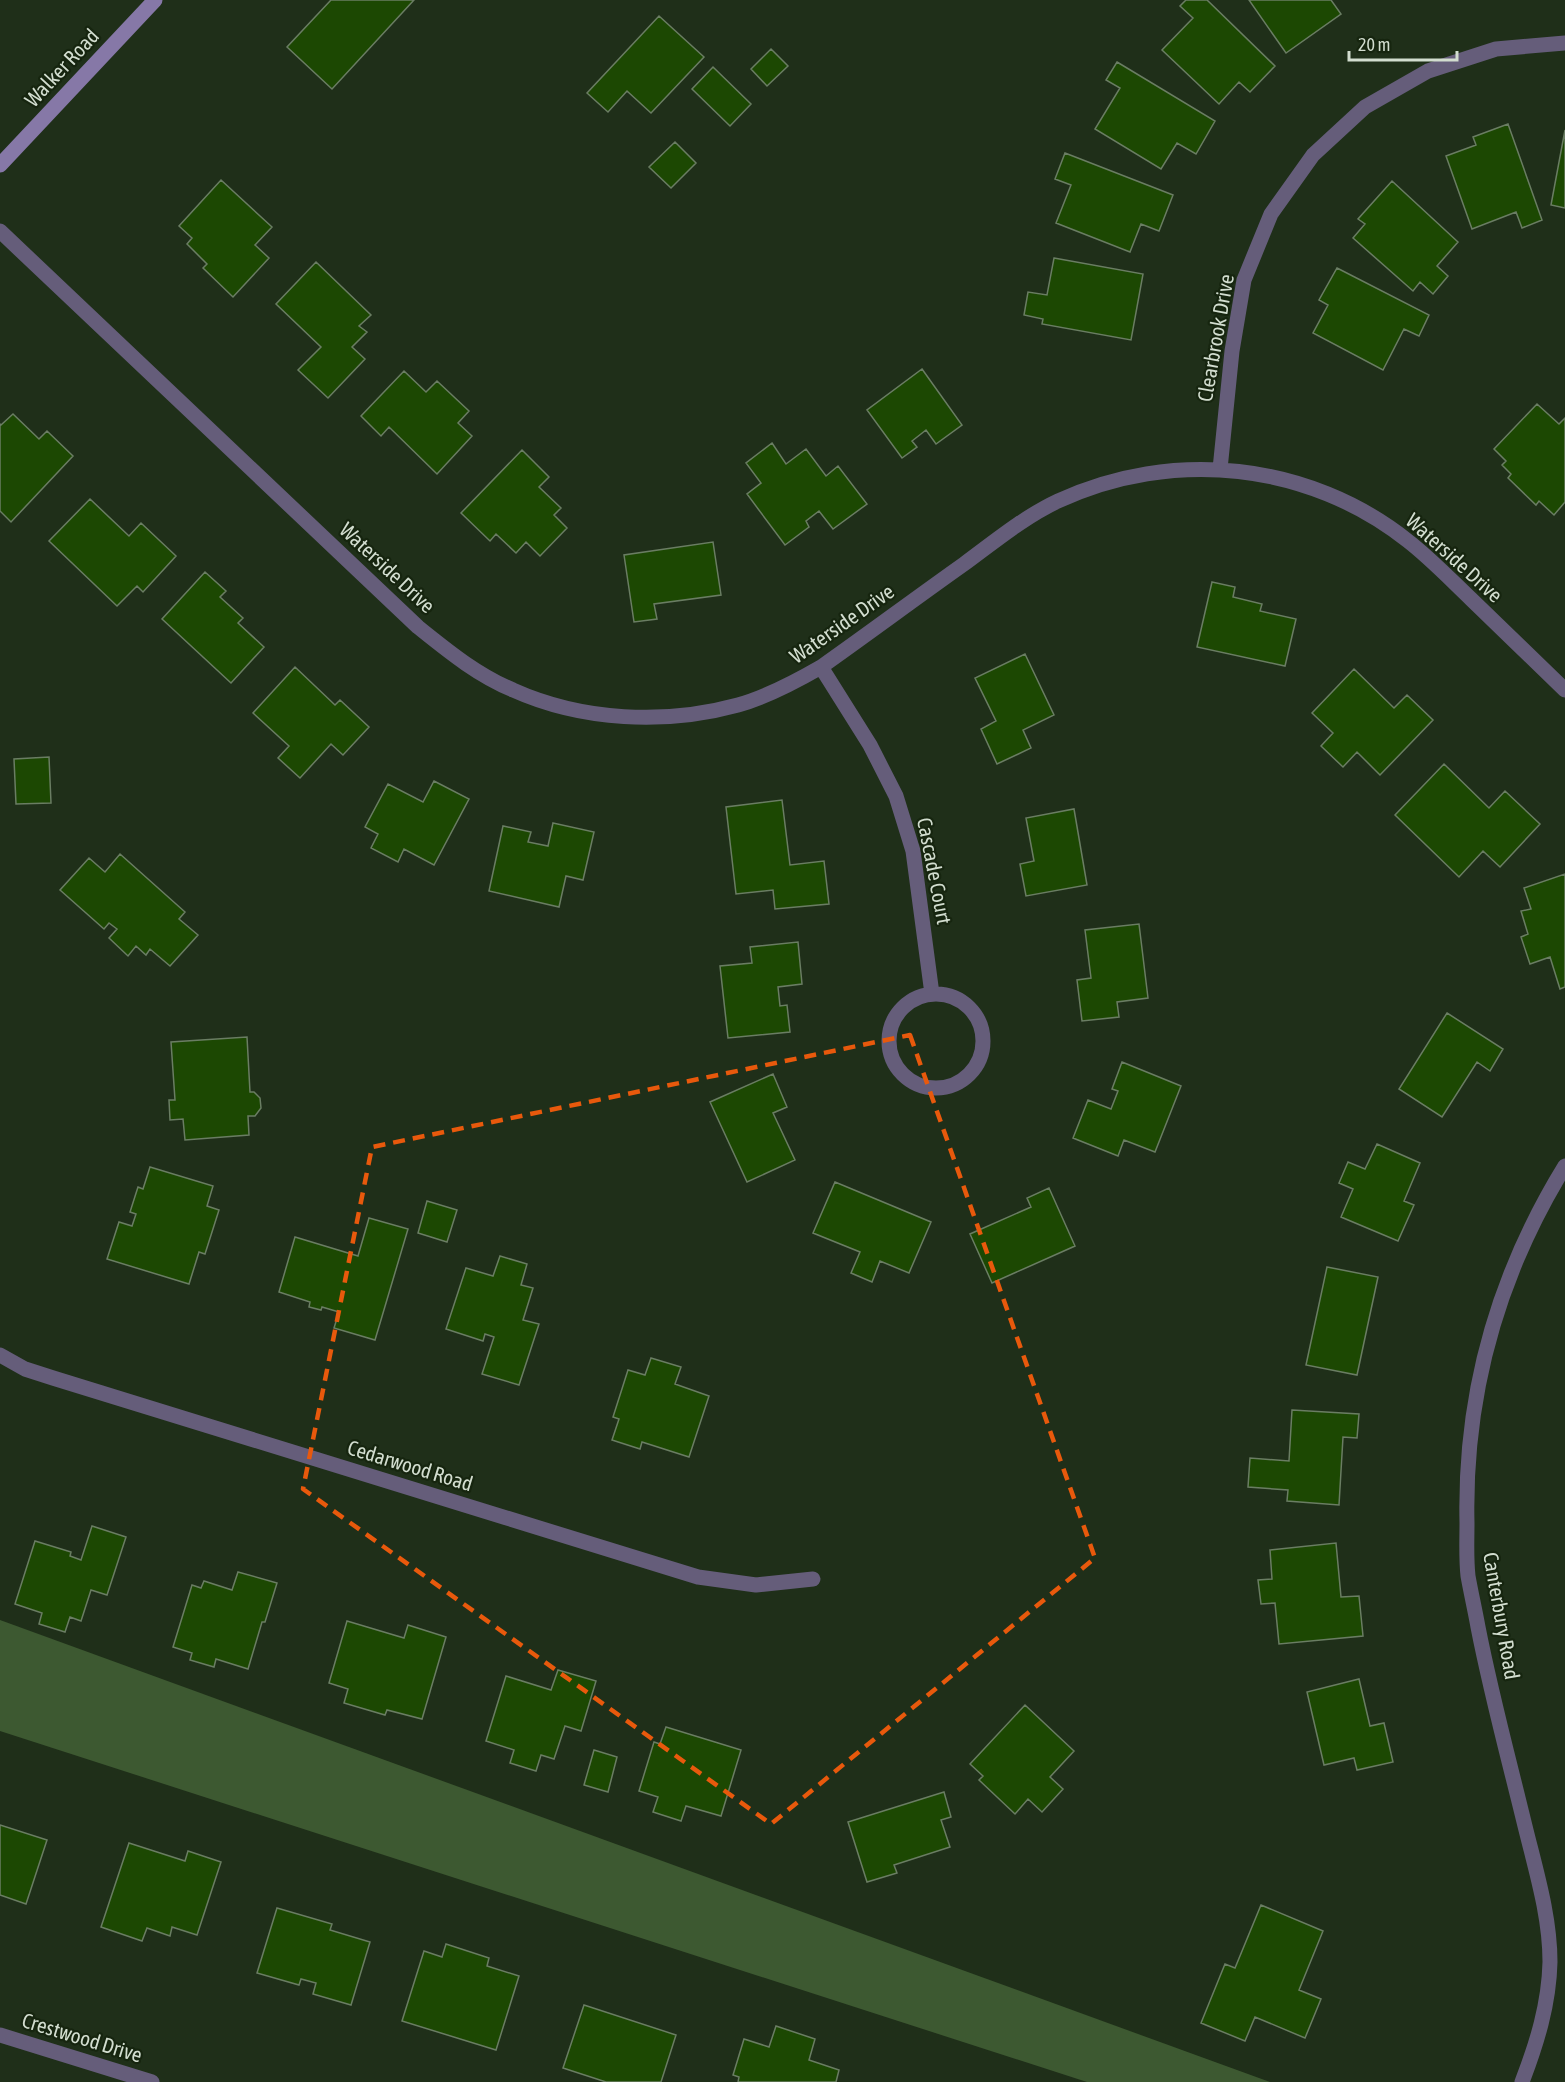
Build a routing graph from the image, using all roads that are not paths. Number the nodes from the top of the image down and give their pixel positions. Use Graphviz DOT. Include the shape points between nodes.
graph roads {
  1 [pos="155,0"];
  2 [pos="1565,43"];
  3 [pos="0,165"];
  4 [pos="0,231"];
  5 [pos="1220,469"];
  6 [pos="821,667"];
  7 [pos="1565,690"];
  8 [pos="932,994"];
  9 [pos="1565,1166"];
  10 [pos="0,1355"];
  11 [pos="813,1579"];
  12 [pos="0,2035"];
  13 [pos="152,2082"];
  14 [pos="1522,2082"];
  1 -- 3 [label="street, Walker Road"];
  2 -- 5 [label="street, Clearbrook Drive" via="1496,49 1428,71 1365,106 1313,155 1271,214 1244,280"];
  4 -- 6 [label="street, Waterside Drive" via="418,627 462,662 513,690 567,709 624,717 681,716 738,705"];
  5 -- 6 [label="street, Waterside Drive" via="1139,474 1056,501"];
  5 -- 7 [label="street, Waterside Drive" via="1307,485 1381,522 1432,561"];
  6 -- 8 [label="street, Cascade Court" via="870,745 896,796 913,850"];
  8 -- 8 [label="street" via="915,999 900,1011 890,1027 889,1046 894,1063 905,1077 921,1086 939,1089 957,1084 972,1072 981,1056 983,1037 978,1020 966,1005"];
  9 -- 14 [label="street, Canterbury Road" via="1541,1205 1502,1292 1477,1384 1466,1479 1468,1574 1548,1927 1547,2003"];
  10 -- 11 [label="street, Cedarwood Road" via="52,1378 698,1577 756,1585"];
  12 -- 13 [label="street, Crestwood Drive"];
}
